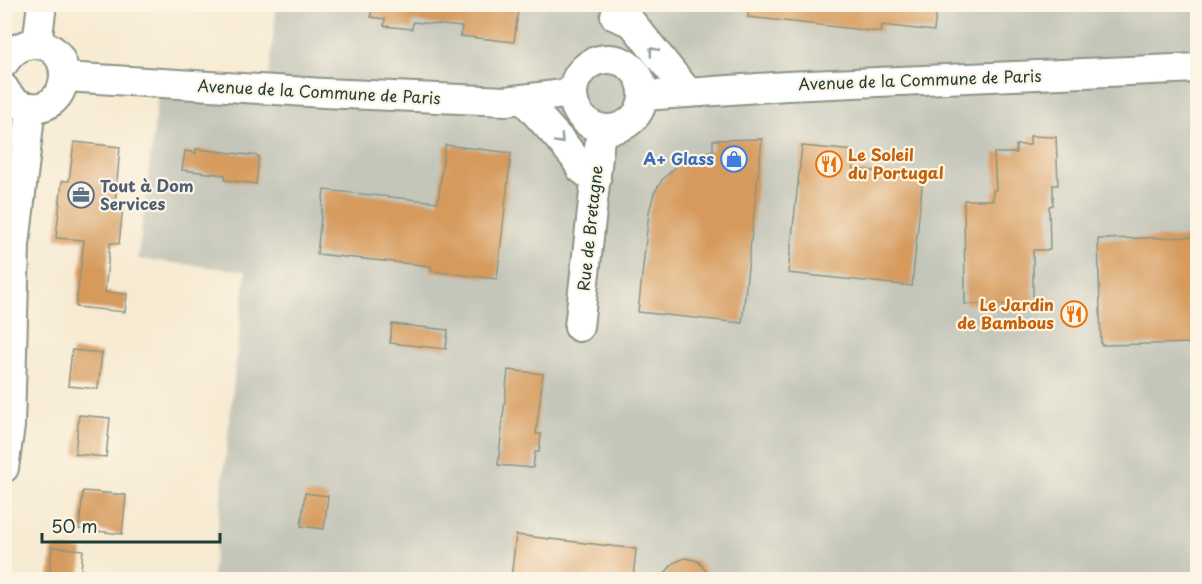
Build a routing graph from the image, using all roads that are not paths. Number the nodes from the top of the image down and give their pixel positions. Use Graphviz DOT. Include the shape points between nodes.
graph roads {
  1 [pos="42,4"];
  2 [pos="614,10"];
  3 [pos="37,44"];
  4 [pos="609,59"];
  5 [pos="4,63"];
  6 [pos="1197,68"];
  7 [pos="65,77"];
  8 [pos="4,88"];
  9 [pos="688,92"];
  10 [pos="572,93"];
  11 [pos="644,96"];
  12 [pos="523,99"];
  13 [pos="31,107"];
  14 [pos="601,130"];
  15 [pos="596,180"];
  16 [pos="579,327"];
  17 [pos="4,468"];
  1 -- 3 [label="street"];
  2 -- 4 [label="street"];
  9 -- 2 [label="street, one-way" via="632,23"];
  3 -- 5 [label="street" via="21,47"];
  3 -- 7 [label="street" via="60,59"];
  4 -- 10 [label="street" via="583,68"];
  4 -- 11 [label="street" via="634,70"];
  6 -- 9 [label="street, Avenue de la Commune de Paris"];
  7 -- 12 [label="street, Avenue de la Commune de Paris" via="388,97"];
  7 -- 13 [label="street" via="58,96"];
  8 -- 13 [label="street" via="21,105"];
  9 -- 11 [label="street, Avenue de la Commune de Paris"];
  10 -- 12 [label="street, Avenue de la Commune de Paris"];
  10 -- 14 [label="street" via="573,106 580,117"];
  11 -- 14 [label="street" via="630,123"];
  12 -- 15 [label="street, one-way" via="581,169"];
  13 -- 17 [label="street" via="15,245 10,426"];
  14 -- 15 [label="street, Rue de Bretagne"];
  15 -- 16 [label="street, Rue de Bretagne"];
}
